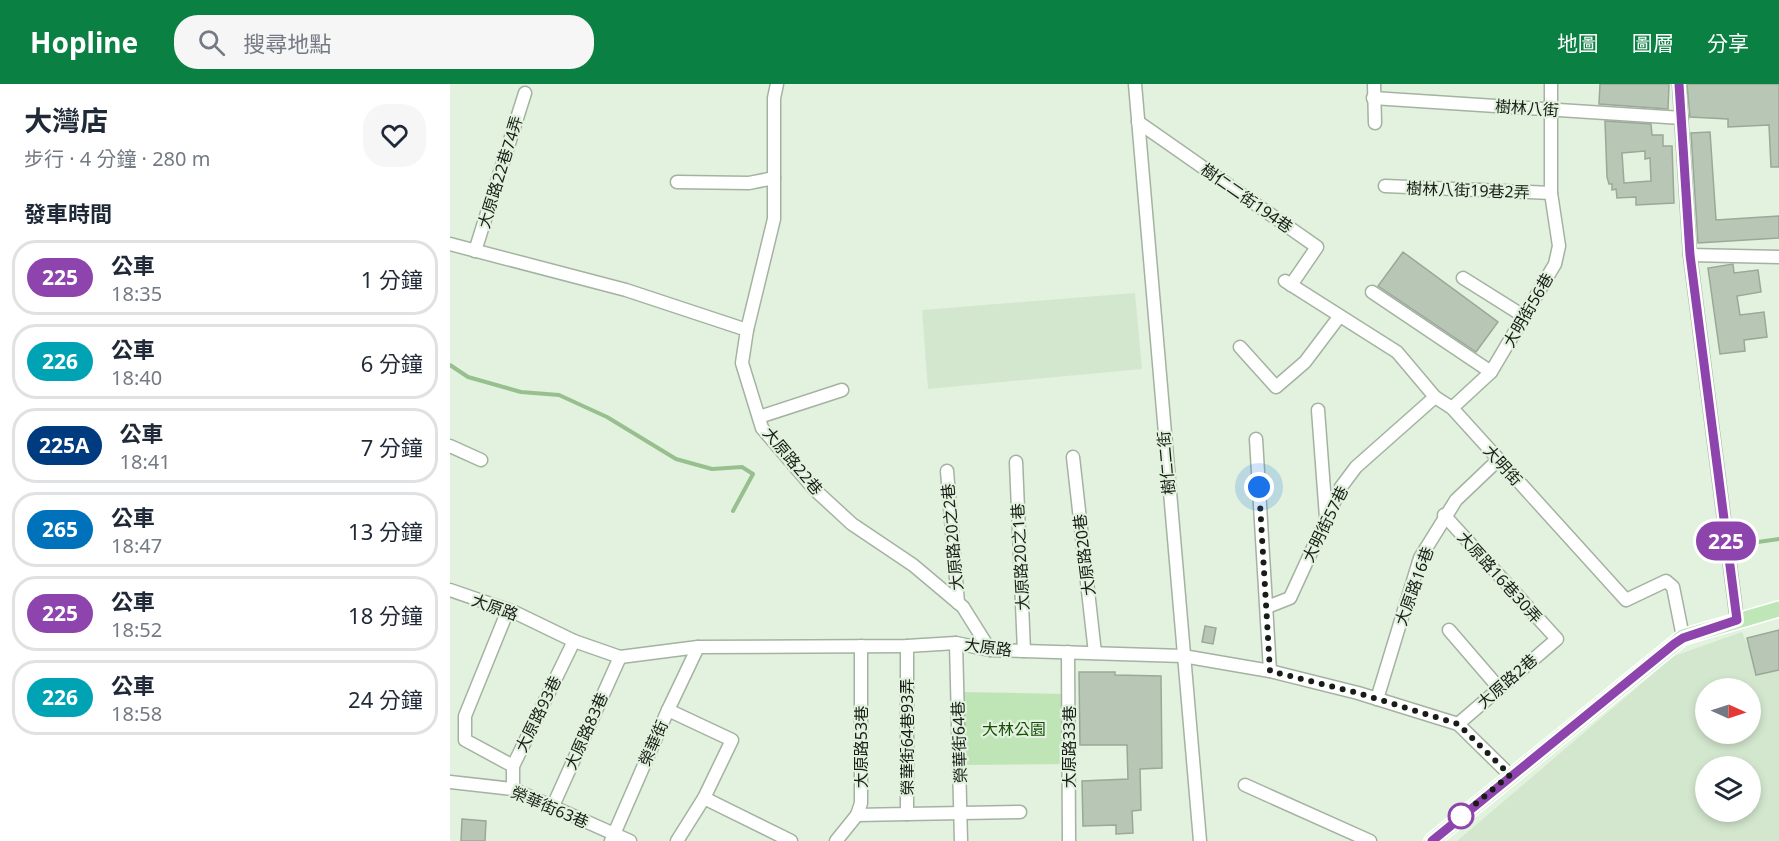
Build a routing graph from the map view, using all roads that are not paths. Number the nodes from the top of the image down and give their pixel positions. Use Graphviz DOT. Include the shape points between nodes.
graph roads {
  1 [pos="777,84"];
  2 [pos="1135,84"];
  3 [pos="1374,84"];
  4 [pos="1551,84"];
  5 [pos="1679,84"];
  6 [pos="525,93"];
  7 [pos="1373,98"];
  8 [pos="1550,109"];
  9 [pos="1682,118"];
  10 [pos="1138,122"];
  11 [pos="1375,123"];
  12 [pos="774,178"];
  13 [pos="677,182"];
  14 [pos="1385,186"];
  15 [pos="1551,193"];
  16 [pos="450,244"];
  17 [pos="475,251"];
  18 [pos="1690,255"];
  19 [pos="1779,257"];
  20 [pos="1463,278"];
  21 [pos="1288,283"];
  22 [pos="1372,292"];
  23 [pos="1339,317"];
  24 [pos="1525,317"];
  25 [pos="747,330"];
  26 [pos="1240,347"];
  27 [pos="1491,372"];
  28 [pos="842,390"];
  29 [pos="1435,397"];
  30 [pos="1452,408"];
  31 [pos="1317,410"];
  32 [pos="759,417"];
  33 [pos="1256,439"];
  34 [pos="450,446"];
  35 [pos="1072,457"];
  36 [pos="481,460"];
  37 [pos="1498,460"];
  38 [pos="1016,462"];
  39 [pos="947,471"];
  40 [pos="1444,515"];
  41 [pos="1327,519"];
  42 [pos="450,590"];
  43 [pos="958,603"];
  44 [pos="1267,607"];
  45 [pos="1779,609"];
  46 [pos="508,610"];
  47 [pos="1737,620"];
  48 [pos="1449,630"];
  49 [pos="1683,638"];
  50 [pos="1557,639"];
  51 [pos="573,641"];
  52 [pos="956,643"];
  53 [pos="861,646"];
  54 [pos="907,646"];
  55 [pos="699,647"];
  56 [pos="990,650"];
  57 [pos="1024,651"];
  58 [pos="1068,652"];
  59 [pos="1095,653"];
  60 [pos="1183,656"];
  61 [pos="620,657"];
  62 [pos="1270,671"];
  63 [pos="1499,688"];
  64 [pos="1377,699"];
  65 [pos="668,710"];
  66 [pos="1458,724"];
  67 [pos="513,766"];
  68 [pos="1510,775"];
  69 [pos="450,782"];
  70 [pos="1245,785"];
  71 [pos="513,789"];
  72 [pos="704,798"];
  73 [pos="553,806"];
  74 [pos="1020,812"];
  75 [pos="907,814"];
  76 [pos="857,815"];
  77 [pos="960,815"];
  78 [pos="612,837"];
  79 [pos="630,841"];
  80 [pos="677,841"];
  81 [pos="790,841"];
  82 [pos="836,841"];
  83 [pos="961,841"];
  84 [pos="1069,841"];
  85 [pos="1200,841"];
  86 [pos="1370,841"];
  87 [pos="1432,841"];
  1 -- 12 [label="street, 大原路22巷"];
  2 -- 10 [label="street, 樹仁二街"];
  3 -- 7 [label="street"];
  4 -- 8 [label="street, 大明街56巷"];
  5 -- 9 [label="street"];
  6 -- 17 [label="street, 大原路22巷74弄"];
  7 -- 8 [label="street, 樹林八街"];
  7 -- 11 [label="street"];
  8 -- 9 [label="street, 樹林八街"];
  8 -- 15 [label="street, 大明街56巷"];
  9 -- 18 [label="street"];
  10 -- 21 [label="street, 樹仁二街194巷" via="1317,247"];
  10 -- 60 [label="street, 樹仁二街"];
  12 -- 13 [label="street" via="749,183"];
  12 -- 25 [label="street, 大原路22巷" via="774,219"];
  14 -- 15 [label="street, 樹林八街19巷2弄"];
  15 -- 24 [label="street, 大明街56巷" via="1560,246 1555,264"];
  16 -- 17 [label="street"];
  17 -- 25 [label="street" via="626,290"];
  18 -- 19 [label="street"];
  18 -- 47 [label="street"];
  20 -- 24 [label="street"];
  21 -- 23 [label="street, 大明街"];
  22 -- 27 [label="street"];
  23 -- 26 [label="street" via="1305,362 1276,387"];
  23 -- 29 [label="street, 大明街" via="1397,352"];
  24 -- 27 [label="street, 大明街56巷"];
  25 -- 32 [label="street, 大原路22巷" via="742,363"];
  27 -- 30 [label="street, 大明街56巷"];
  28 -- 32 [label="street"];
  29 -- 30 [label="street, 大明街"];
  29 -- 41 [label="street, 大明街57巷" via="1356,467 1341,487"];
  30 -- 37 [label="street, 大明街"];
  31 -- 41 [label="street"];
  32 -- 43 [label="street, 大原路22巷" via="762,428 814,489 852,524 913,565"];
  33 -- 44 [label="street"];
  34 -- 36 [label="street"];
  35 -- 59 [label="street, 大原路20巷"];
  37 -- 40 [label="street, 大原路16巷"];
  37 -- 49 [label="street, 大明街" via="1626,600 1666,581 1673,587"];
  38 -- 57 [label="street, 大原路20之1巷"];
  39 -- 43 [label="street, 大原路20之2巷"];
  40 -- 50 [label="street, 大原路16巷30弄"];
  40 -- 64 [label="street, 大原路16巷" via="1420,558"];
  41 -- 44 [label="street, 大明街57巷" via="1290,598"];
  42 -- 46 [label="street, 大原路"];
  43 -- 56 [label="street, 大原路22巷"];
  44 -- 62 [label="street"];
  45 -- 47 [label="main road"];
  46 -- 51 [label="street, 大原路"];
  46 -- 67 [label="street" via="465,716 465,740"];
  47 -- 49 [label="main road"];
  48 -- 63 [label="street"];
  49 -- 68 [label="main road"];
  50 -- 63 [label="street, 大原路2巷"];
  51 -- 61 [label="street, 大原路"];
  51 -- 67 [label="street, 大原路93巷"];
  52 -- 54 [label="street, 大原路"];
  52 -- 56 [label="street, 大原路"];
  52 -- 77 [label="street, 榮華街64巷"];
  53 -- 54 [label="street, 大原路"];
  53 -- 55 [label="street, 大原路"];
  53 -- 76 [label="street, 大原路53巷" via="861,803"];
  54 -- 75 [label="street, 榮華街64巷93弄"];
  55 -- 61 [label="street, 大原路"];
  55 -- 65 [label="street, 榮華街"];
  56 -- 57 [label="street, 大原路"];
  57 -- 58 [label="street, 大原路"];
  58 -- 59 [label="street, 大原路"];
  58 -- 84 [label="street, 大原路33巷"];
  59 -- 60 [label="street, 大原路"];
  60 -- 62 [label="street, 大原路"];
  60 -- 85 [label="street, 樹仁二街"];
  61 -- 73 [label="street, 大原路83巷"];
  62 -- 64 [label="street, 大原路"];
  63 -- 66 [label="street, 大原路2巷"];
  64 -- 66 [label="street, 大原路"];
  65 -- 72 [label="street" via="732,740"];
  65 -- 78 [label="street, 榮華街"];
  66 -- 68 [label="street, 大原路"];
  67 -- 71 [label="street, 大原路93巷"];
  68 -- 87 [label="main road"];
  69 -- 71 [label="street, 榮華街63巷"];
  70 -- 86 [label="street"];
  71 -- 73 [label="street, 榮華街63巷"];
  72 -- 80 [label="street"];
  72 -- 81 [label="street"];
  73 -- 78 [label="street, 榮華街63巷"];
  74 -- 77 [label="street"];
  75 -- 76 [label="street, 榮華街64巷93弄"];
  75 -- 77 [label="street"];
  76 -- 82 [label="street"];
  77 -- 83 [label="street, 榮華街64巷"];
  78 -- 79 [label="street"];
}
